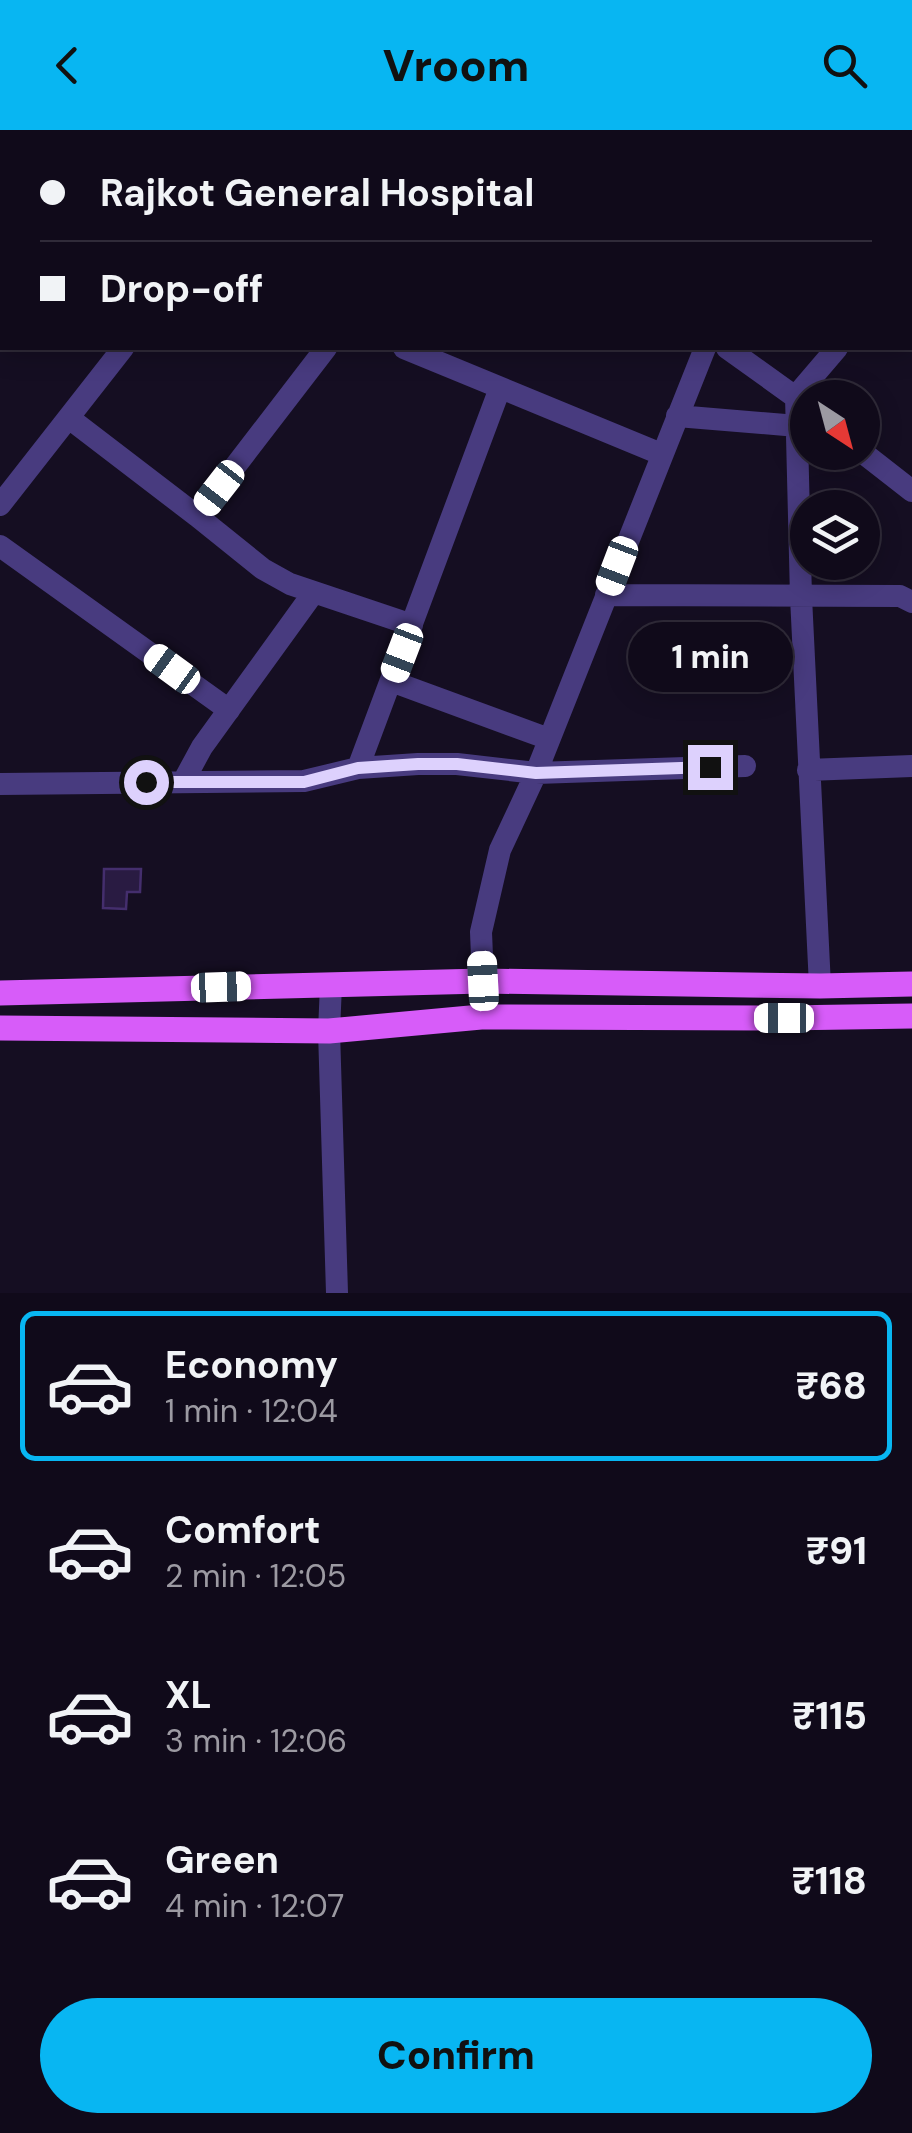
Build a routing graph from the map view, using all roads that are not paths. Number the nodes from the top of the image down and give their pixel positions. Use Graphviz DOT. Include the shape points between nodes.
graph roads {
  1 [pos="121,350"];
  2 [pos="324,350"];
  3 [pos="409,350"];
  4 [pos="703,350"];
  5 [pos="729,350"];
  6 [pos="835,350"];
  7 [pos="817,380"];
  8 [pos="500,388"];
  9 [pos="790,401"];
  10 [pos="790,410"];
  11 [pos="677,416"];
  12 [pos="69,418"];
  13 [pos="661,454"];
  14 [pos="880,466"];
  15 [pos="800,470"];
  16 [pos="912,491"];
  17 [pos="0,505"];
  18 [pos="197,516"];
  19 [pos="0,546"];
  20 [pos="314,592"];
  21 [pos="606,595"];
  22 [pos="801,597"];
  23 [pos="912,602"];
  24 [pos="412,625"];
  25 [pos="391,681"];
  26 [pos="229,710"];
  27 [pos="549,740"];
  28 [pos="745,766"];
  29 [pos="912,766"];
  30 [pos="358,768"];
  31 [pos="808,770"];
  32 [pos="536,773"];
  33 [pos="183,782"];
  34 [pos="0,784"];
  35 [pos="483,981"];
  36 [pos="331,984"];
  37 [pos="912,984"];
  38 [pos="820,986"];
  39 [pos="0,993"];
  40 [pos="912,1016"];
  41 [pos="481,1017"];
  42 [pos="0,1028"];
  43 [pos="329,1031"];
  44 [pos="337,1293"];
  1 -- 12 [label="street"];
  2 -- 18 [label="street"];
  3 -- 8 [label="street"];
  4 -- 11 [label="street"];
  5 -- 9 [label="street"];
  6 -- 7 [label="street"];
  8 -- 13 [label="street"];
  8 -- 24 [label="street"];
  10 -- 11 [label="street"];
  11 -- 13 [label="street"];
  12 -- 17 [label="street"];
  12 -- 18 [label="street"];
  13 -- 21 [label="street"];
  14 -- 16 [label="street"];
  15 -- 22 [label="street"];
  18 -- 20 [label="street" via="263,569"];
  19 -- 26 [label="street"];
  20 -- 24 [label="street"];
  20 -- 26 [label="street"];
  21 -- 22 [label="street"];
  21 -- 27 [label="street"];
  22 -- 23 [label="street" via="900,596"];
  22 -- 31 [label="street"];
  24 -- 25 [label="street"];
  25 -- 27 [label="street"];
  25 -- 30 [label="street"];
  26 -- 33 [label="street"];
  27 -- 32 [label="street"];
  28 -- 32 [label="street"];
  29 -- 31 [label="street"];
  30 -- 32 [label="street" via="457,764"];
  30 -- 33 [label="street" via="304,782"];
  31 -- 38 [label="street"];
  32 -- 35 [label="street" via="500,850 488,897"];
  33 -- 34 [label="street"];
  35 -- 36 [label="main road"];
  35 -- 38 [label="main road"];
  35 -- 41 [label="street"];
  36 -- 39 [label="main road"];
  36 -- 43 [label="street"];
  37 -- 38 [label="main road"];
  40 -- 41 [label="main road"];
  41 -- 43 [label="main road"];
  42 -- 43 [label="main road"];
  43 -- 44 [label="street"];
}
